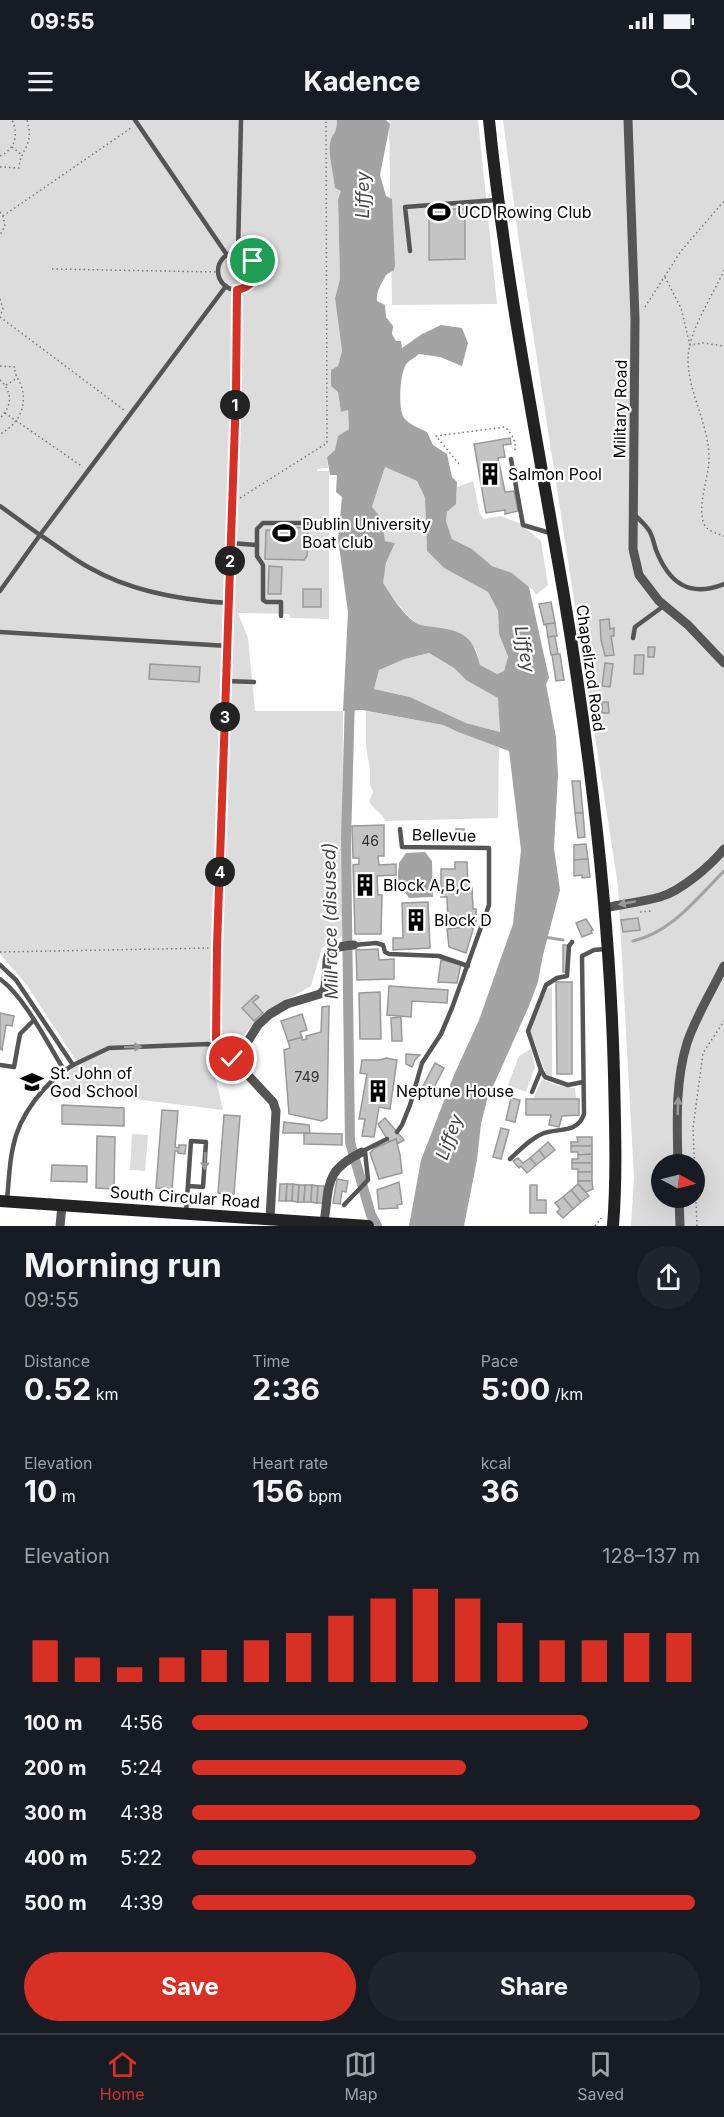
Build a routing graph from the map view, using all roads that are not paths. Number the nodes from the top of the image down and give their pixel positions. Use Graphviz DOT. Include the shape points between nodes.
graph roads {
  1 [pos="241,120"];
  2 [pos="489,120"];
  3 [pos="628,120"];
  4 [pos="137,122"];
  5 [pos="498,200"];
  6 [pos="410,251"];
  7 [pos="238,252"];
  8 [pos="227,255"];
  9 [pos="226,286"];
  10 [pos="237,290"];
  11 [pos="511,459"];
  12 [pos="0,506"];
  13 [pos="633,513"];
  14 [pos="310,523"];
  15 [pos="553,533"];
  16 [pos="40,535"];
  17 [pos="231,543"];
  18 [pos="257,545"];
  19 [pos="724,584"];
  20 [pos="0,591"];
  21 [pos="228,603"];
  22 [pos="664,605"];
  23 [pos="281,616"];
  24 [pos="0,632"];
  25 [pos="633,638"];
  26 [pos="228,646"];
  27 [pos="724,663"];
  28 [pos="226,681"];
  29 [pos="254,682"];
  30 [pos="400,829"];
  31 [pos="724,849"];
  32 [pos="605,908"];
  33 [pos="572,942"];
  34 [pos="354,945"];
  35 [pos="608,949"];
  36 [pos="0,965"];
  37 [pos="468,966"];
  38 [pos="724,966"];
  39 [pos="0,979"];
  40 [pos="34,1020"];
  41 [pos="224,1050"];
  42 [pos="232,1059"];
  43 [pos="0,1065"];
  44 [pos="73,1065"];
  45 [pos="64,1070"];
  46 [pos="541,1070"];
  47 [pos="583,1082"];
  48 [pos="532,1092"];
  49 [pos="397,1132"];
  50 [pos="387,1139"];
  51 [pos="363,1151"];
  52 [pos="678,1154"];
  53 [pos="510,1159"];
  54 [pos="188,1186"];
  55 [pos="4,1202"];
  56 [pos="62,1205"];
  57 [pos="344,1205"];
  58 [pos="679,1208"];
  59 [pos="186,1213"];
  60 [pos="226,1221"];
  61 [pos="278,1221"];
  62 [pos="324,1222"];
  63 [pos="339,1225"];
  64 [pos="60,1226"];
  65 [pos="368,1226"];
  66 [pos="613,1226"];
  67 [pos="680,1226"];
  1 -- 7 [label="lane"];
  2 -- 5 [label="main road, Chapelizod Road"];
  3 -- 13 [label="street, Military Road" via="635,319"];
  4 -- 8 [label="lane"];
  5 -- 6 [label="lane" via="405,207"];
  5 -- 15 [label="main road, Chapelizod Road"];
  7 -- 8 [label="lane"];
  7 -- 10 [label="lane" via="249,256 256,272 248,286"];
  8 -- 9 [label="lane" via="218,272"];
  9 -- 10 [label="lane"];
  9 -- 16 [label="lane"];
  10 -- 17 [label="lane"];
  11 -- 15 [label="lane" via="523,525"];
  12 -- 16 [label="lane"];
  13 -- 19 [label="lane" via="650,530 667,573 682,586 697,590"];
  13 -- 22 [label="street, Military Road" via="633,549 639,575"];
  14 -- 18 [label="lane" via="264,523 257,529"];
  15 -- 32 [label="main road, Chapelizod Road" via="586,746"];
  16 -- 20 [label="lane"];
  16 -- 21 [label="lane" via="91,569 122,583 180,598"];
  17 -- 18 [label="lane"];
  17 -- 21 [label="lane"];
  18 -- 23 [label="lane" via="257,556 263,565 263,600 282,602"];
  21 -- 26 [label="lane"];
  22 -- 25 [label="lane" via="635,627"];
  22 -- 27 [label="street, Military Road"];
  24 -- 26 [label="lane"];
  26 -- 28 [label="lane"];
  28 -- 29 [label="lane"];
  28 -- 41 [label="lane" via="216,1039"];
  30 -- 37 [label="lane, Bellevue" via="402,847 489,848 489,905"];
  31 -- 32 [label="street, one-way" via="702,871 670,893"];
  32 -- 35 [label="main road, Chapelizod Road"];
  33 -- 46 [label="lane" via="567,976 546,985 528,1029"];
  34 -- 37 [label="lane" via="383,945 389,954 439,956"];
  34 -- 42 [label="street" via="334,948 327,957 324,990 320,994 270,1014"];
  35 -- 47 [label="lane" via="582,956"];
  35 -- 66 [label="main road, Chapelizod Road" via="616,1162"];
  36 -- 44 [label="lane" via="16,980"];
  37 -- 49 [label="lane, Bellevue"];
  52 -- 38 [label="street, one-way" via="682,1065 694,1027"];
  39 -- 40 [label="lane"];
  40 -- 43 [label="lane" via="20,1034 14,1067"];
  40 -- 45 [label="lane"];
  41 -- 42 [label="lane"];
  44 -- 41 [label="lane, one-way" via="109,1048 208,1044"];
  42 -- 61 [label="street" via="273,1101 276,1111"];
  44 -- 45 [label="lane"];
  45 -- 55 [label="lane" via="43,1091 18,1131"];
  46 -- 47 [label="lane" via="548,1079 563,1084"];
  46 -- 48 [label="lane"];
  47 -- 53 [label="lane" via="582,1120 571,1128 544,1134"];
  50 -- 51 [label="lane"];
  51 -- 57 [label="lane" via="368,1180"];
  51 -- 62 [label="street" via="346,1159 331,1175"];
  54 -- 54 [label="lane, one-way" via="191,1141 206,1142 203,1187"];
  54 -- 59 [label="lane"];
  55 -- 56 [label="main road, South Circular Road"];
  56 -- 59 [label="main road, South Circular Road"];
  56 -- 64 [label="street"];
  58 -- 67 [label="street"];
  59 -- 60 [label="main road, South Circular Road"];
  60 -- 61 [label="main road, South Circular Road"];
  61 -- 62 [label="main road, South Circular Road"];
  62 -- 63 [label="main road, South Circular Road"];
  63 -- 65 [label="main road, South Circular Road"];
}
